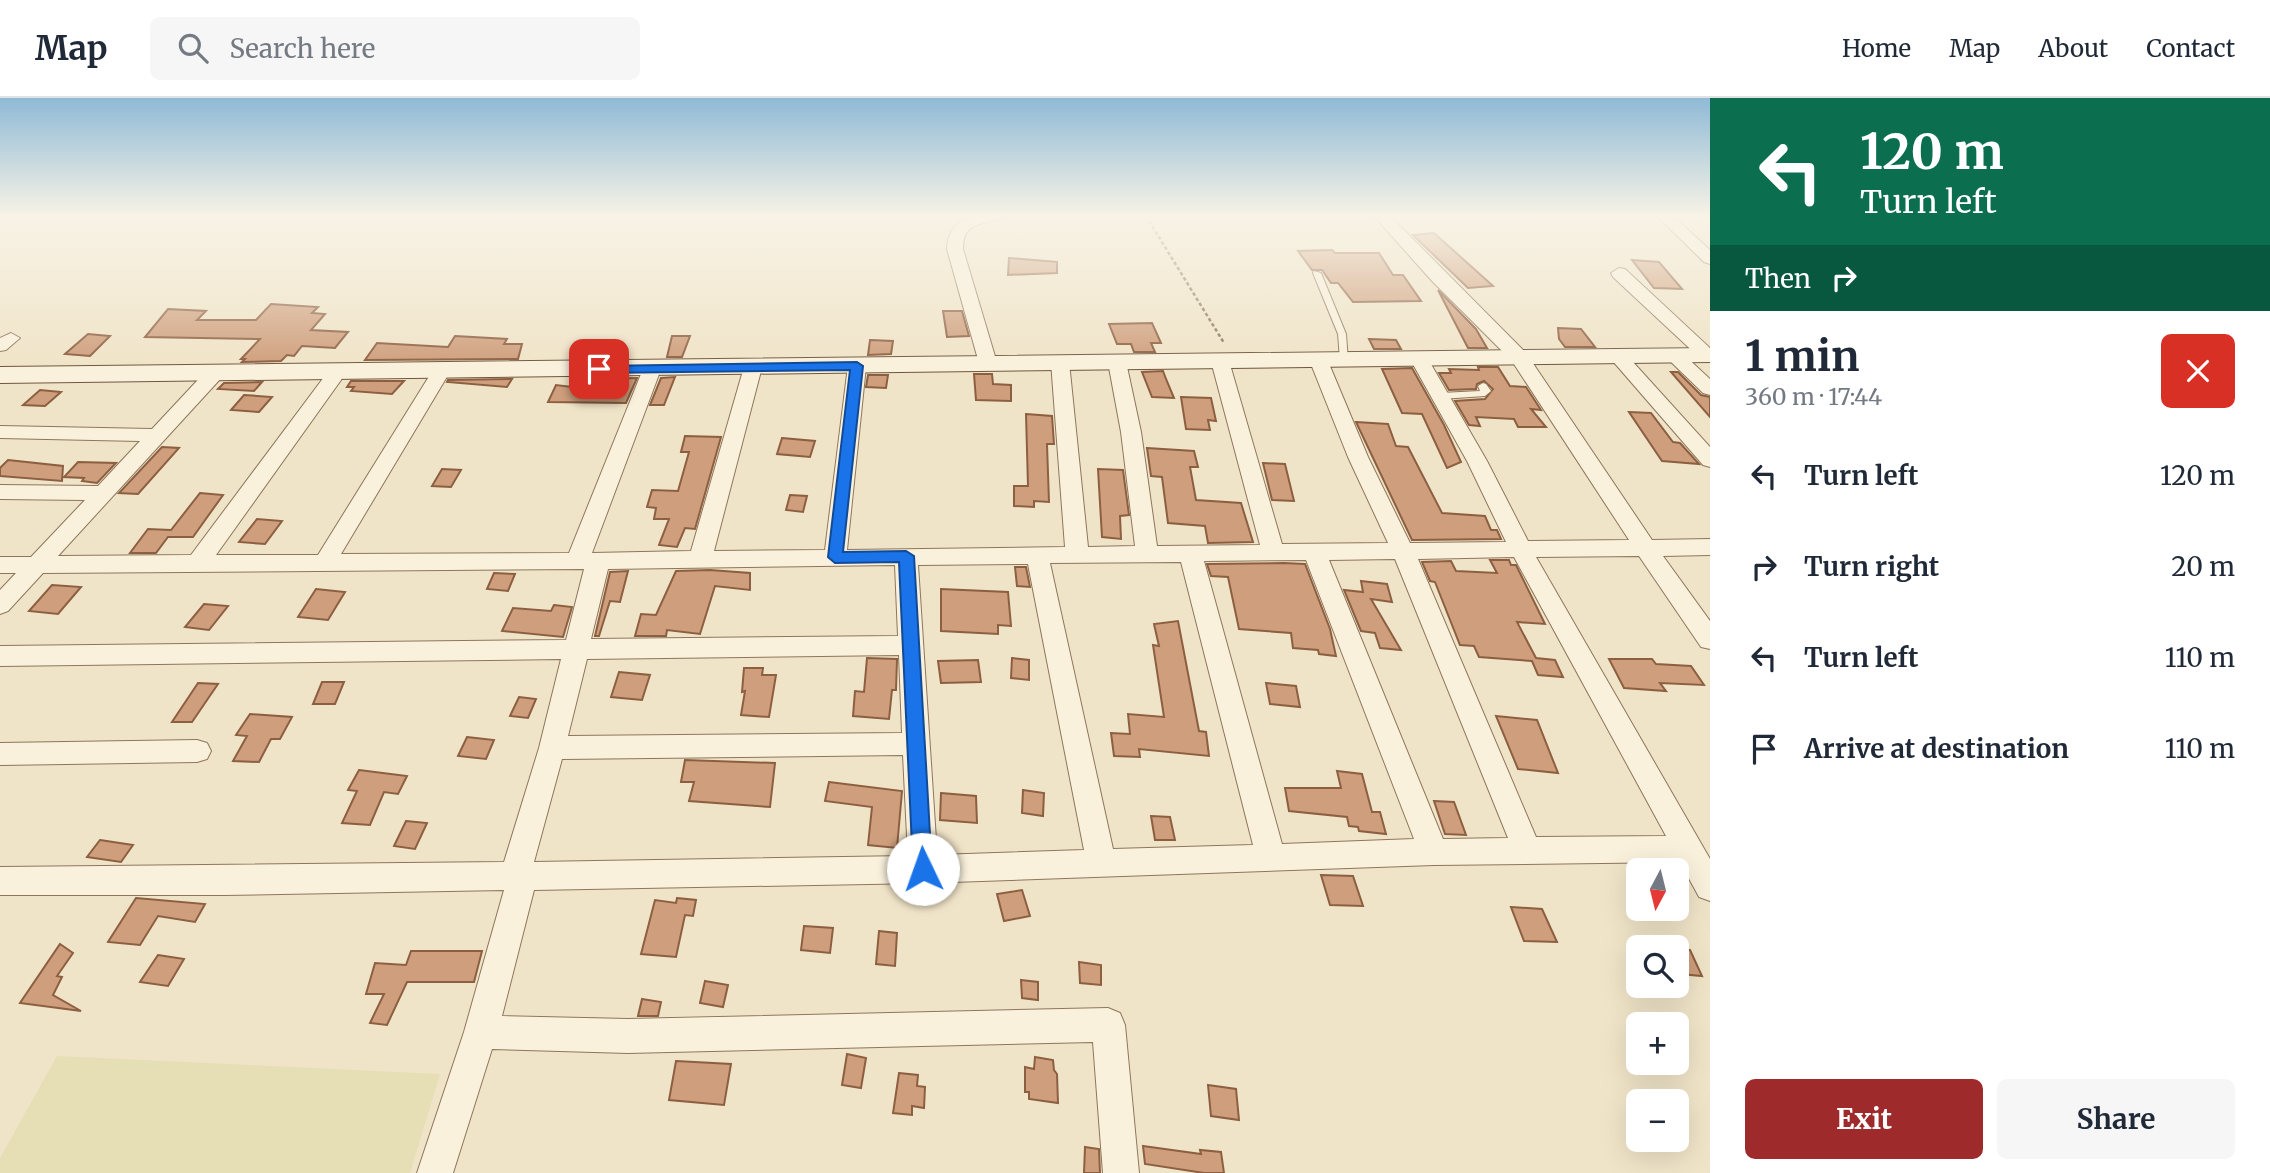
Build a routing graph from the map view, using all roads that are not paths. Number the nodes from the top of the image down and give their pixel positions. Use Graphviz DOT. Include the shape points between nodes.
graph roads {
  1 [pos="960,266"];
  2 [pos="1427,266"];
  3 [pos="1317,273"];
  4 [pos="1619,273"];
  5 [pos="1617,355"];
  6 [pos="1708,355"];
  7 [pos="1675,356"];
  8 [pos="1519,357"];
  9 [pos="1318,359"];
  10 [pos="1345,359"];
  11 [pos="1419,359"];
  12 [pos="1226,361"];
  13 [pos="1060,362"];
  14 [pos="1117,362"];
  15 [pos="988,363"];
  16 [pos="857,366"];
  17 [pos="753,367"];
  18 [pos="652,369"];
  19 [pos="442,370"];
  20 [pos="216,372"];
  21 [pos="337,373"];
  22 [pos="0,375"];
  23 [pos="1483,386"];
  24 [pos="1710,389"];
  25 [pos="1441,396"];
  26 [pos="0,432"];
  27 [pos="157,435"];
  28 [pos="1710,460"];
  29 [pos="0,492"];
  30 [pos="103,493"];
  31 [pos="1710,547"];
  32 [pos="1646,548"];
  33 [pos="1521,550"];
  34 [pos="1273,551"];
  35 [pos="1402,551"];
  36 [pos="1147,552"];
  37 [pos="1190,552"];
  38 [pos="1314,552"];
  39 [pos="1077,553"];
  40 [pos="1037,554"];
  41 [pos="906,556"];
  42 [pos="835,557"];
  43 [pos="701,558"];
  44 [pos="326,561"];
  45 [pos="588,561"];
  46 [pos="197,564"];
  47 [pos="0,565"];
  48 [pos="37,565"];
  49 [pos="0,605"];
  50 [pos="1710,640"];
  51 [pos="911,645"];
  52 [pos="576,649"];
  53 [pos="0,656"];
  54 [pos="916,744"];
  55 [pos="552,748"];
  56 [pos="197,751"];
  57 [pos="0,754"];
  58 [pos="1686,849"];
  59 [pos="1434,852"];
  60 [pos="1528,852"];
  61 [pos="1271,858"];
  62 [pos="1101,862"];
  63 [pos="923,869"];
  64 [pos="519,875"];
  65 [pos="0,881"];
  66 [pos="1710,887"];
  67 [pos="481,1032"];
  68 [pos="435,1173"];
  69 [pos="1121,1173"];
  1 -- 15 [label="street"];
  2 -- 8 [label="street"];
  3 -- 10 [label="lane" via="1342,334"];
  4 -- 6 [label="street"];
  5 -- 7 [label="street"];
  5 -- 8 [label="street"];
  5 -- 28 [label="street"];
  6 -- 7 [label="street"];
  7 -- 24 [label="street"];
  8 -- 11 [label="street"];
  8 -- 32 [label="street"];
  9 -- 10 [label="street"];
  9 -- 12 [label="street"];
  9 -- 35 [label="street"];
  10 -- 11 [label="street"];
  11 -- 25 [label="street"];
  12 -- 14 [label="street"];
  12 -- 34 [label="street"];
  13 -- 14 [label="street"];
  13 -- 15 [label="street"];
  13 -- 39 [label="street"];
  14 -- 36 [label="street"];
  15 -- 16 [label="street"];
  16 -- 17 [label="street"];
  16 -- 42 [label="street"];
  17 -- 18 [label="street"];
  17 -- 43 [label="street"];
  18 -- 19 [label="street"];
  18 -- 45 [label="street"];
  19 -- 21 [label="street"];
  19 -- 44 [label="street"];
  20 -- 21 [label="street"];
  20 -- 22 [label="street"];
  20 -- 27 [label="street"];
  21 -- 46 [label="street"];
  23 -- 25 [label="lane" via="1486,391 1482,394"];
  25 -- 33 [label="street"];
  26 -- 27 [label="street"];
  27 -- 30 [label="street"];
  29 -- 30 [label="street"];
  30 -- 48 [label="street"];
  31 -- 32 [label="street"];
  32 -- 33 [label="street"];
  32 -- 50 [label="street"];
  33 -- 35 [label="street"];
  33 -- 58 [label="street"];
  34 -- 37 [label="street"];
  34 -- 38 [label="street"];
  35 -- 38 [label="street"];
  35 -- 60 [label="street"];
  36 -- 37 [label="street"];
  36 -- 39 [label="street"];
  37 -- 61 [label="street"];
  38 -- 59 [label="street"];
  39 -- 40 [label="street"];
  40 -- 41 [label="street"];
  40 -- 62 [label="street"];
  41 -- 42 [label="street"];
  41 -- 51 [label="street"];
  42 -- 43 [label="street"];
  43 -- 45 [label="street"];
  44 -- 45 [label="street"];
  44 -- 46 [label="street"];
  45 -- 52 [label="street"];
  46 -- 48 [label="street"];
  47 -- 48 [label="street"];
  48 -- 49 [label="street"];
  51 -- 52 [label="street"];
  51 -- 54 [label="street"];
  52 -- 53 [label="street"];
  52 -- 55 [label="street"];
  54 -- 55 [label="street"];
  54 -- 63 [label="street"];
  55 -- 64 [label="street"];
  56 -- 57 [label="street"];
  58 -- 60 [label="street"];
  58 -- 66 [label="street"];
  59 -- 60 [label="street"];
  59 -- 61 [label="street"];
  61 -- 62 [label="street"];
  62 -- 63 [label="street"];
  63 -- 64 [label="street"];
  64 -- 65 [label="street"];
  64 -- 67 [label="street"];
  67 -- 68 [label="street"];
  67 -- 69 [label="street" via="628,1036 1108,1025"];
}
